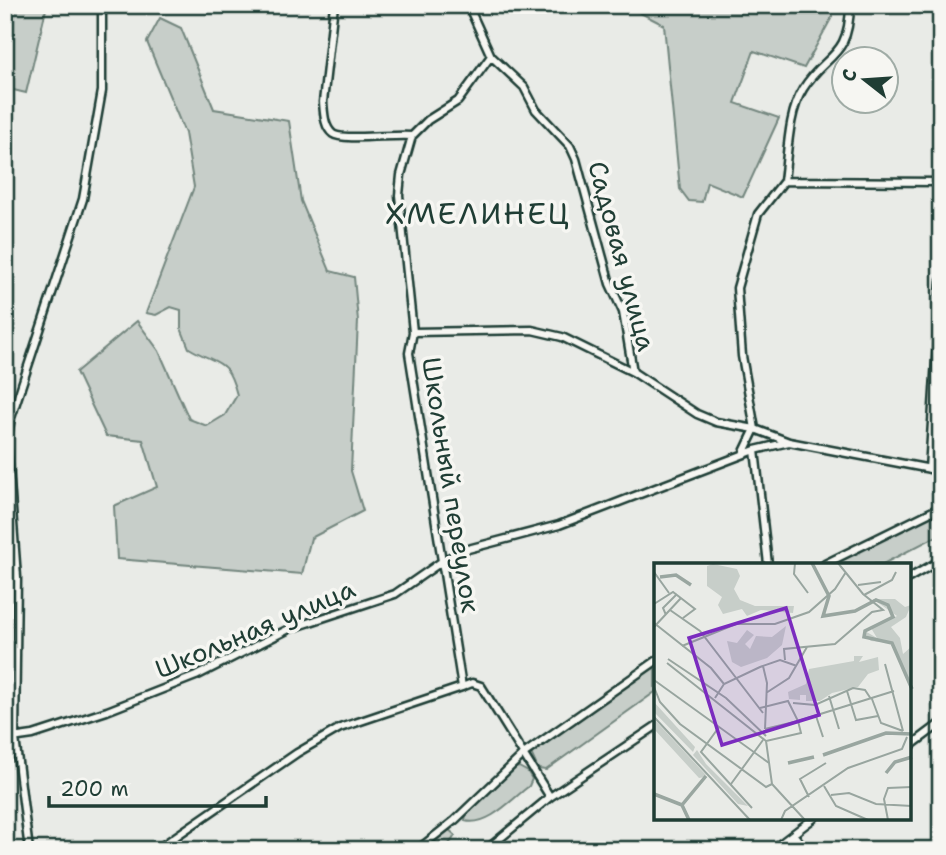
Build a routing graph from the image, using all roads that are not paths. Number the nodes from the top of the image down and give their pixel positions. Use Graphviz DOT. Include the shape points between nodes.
graph roads {
  1 [pos="102,5"];
  2 [pos="334,5"];
  3 [pos="468,5"];
  4 [pos="850,5"];
  5 [pos="491,56"];
  6 [pos="412,136"];
  7 [pos="784,181"];
  8 [pos="941,182"];
  9 [pos="941,281"];
  10 [pos="413,332"];
  11 [pos="633,372"];
  12 [pos="755,429"];
  13 [pos="789,442"];
  14 [pos="755,450"];
  15 [pos="743,454"];
  16 [pos="929,469"];
  17 [pos="941,471"];
  18 [pos="941,507"];
  19 [pos="444,560"];
  20 [pos="941,560"];
  21 [pos="768,563"];
  22 [pos="829,563"];
  23 [pos="911,577"];
  24 [pos="654,662"];
  25 [pos="462,687"];
  26 [pos="941,723"];
  27 [pos="654,727"];
  28 [pos="15,738"];
  29 [pos="5,739"];
  30 [pos="911,746"];
  31 [pos="525,753"];
  32 [pos="550,797"];
  33 [pos="811,820"];
  34 [pos="793,834"];
  35 [pos="29,850"];
  36 [pos="156,850"];
  37 [pos="417,850"];
  38 [pos="486,850"];
  39 [pos="772,850"];
  40 [pos="806,850"];
  1 -- 28 [label="street" via="102,91 83,199 7,441 17,577"];
  2 -- 6 [label="street" via="323,102 330,131 341,137"];
  3 -- 5 [label="street"];
  4 -- 7 [label="street" via="846,39 798,101"];
  5 -- 6 [label="street" via="458,102"];
  5 -- 11 [label="street, Садовая улица" via="524,87 536,110 570,146 576,159 610,284 623,312"];
  6 -- 10 [label="street, Школьный переулок" via="399,195"];
  7 -- 8 [label="street"];
  7 -- 12 [label="street" via="758,214 737,288 745,381"];
  9 -- 16 [label="street"];
  10 -- 11 [label="street" via="532,330 585,346"];
  10 -- 19 [label="street, Школьный переулок" via="409,352 412,387"];
  11 -- 12 [label="street" via="697,414"];
  12 -- 13 [label="street"];
  12 -- 15 [label="street"];
  13 -- 14 [label="street, Школьная улица"];
  13 -- 16 [label="street"];
  14 -- 15 [label="street, Школьная улица"];
  14 -- 21 [label="street"];
  15 -- 19 [label="street, Школьная улица" via="559,525 468,549"];
  16 -- 17 [label="street"];
  18 -- 22 [label="street"];
  19 -- 25 [label="street, Школьный переулок"];
  19 -- 28 [label="street, Школьная улица" via="395,594 289,629 196,676 107,711"];
  20 -- 23 [label="street"];
  24 -- 31 [label="street"];
  25 -- 31 [label="street" via="481,686"];
  25 -- 36 [label="street" via="340,728"];
  26 -- 30 [label="street"];
  27 -- 32 [label="street"];
  28 -- 29 [label="street, Школьная улица"];
  28 -- 35 [label="street"];
  31 -- 32 [label="street"];
  31 -- 37 [label="street"];
  32 -- 38 [label="street"];
  33 -- 34 [label="street"];
  34 -- 39 [label="street"];
  34 -- 40 [label="street"];
}
